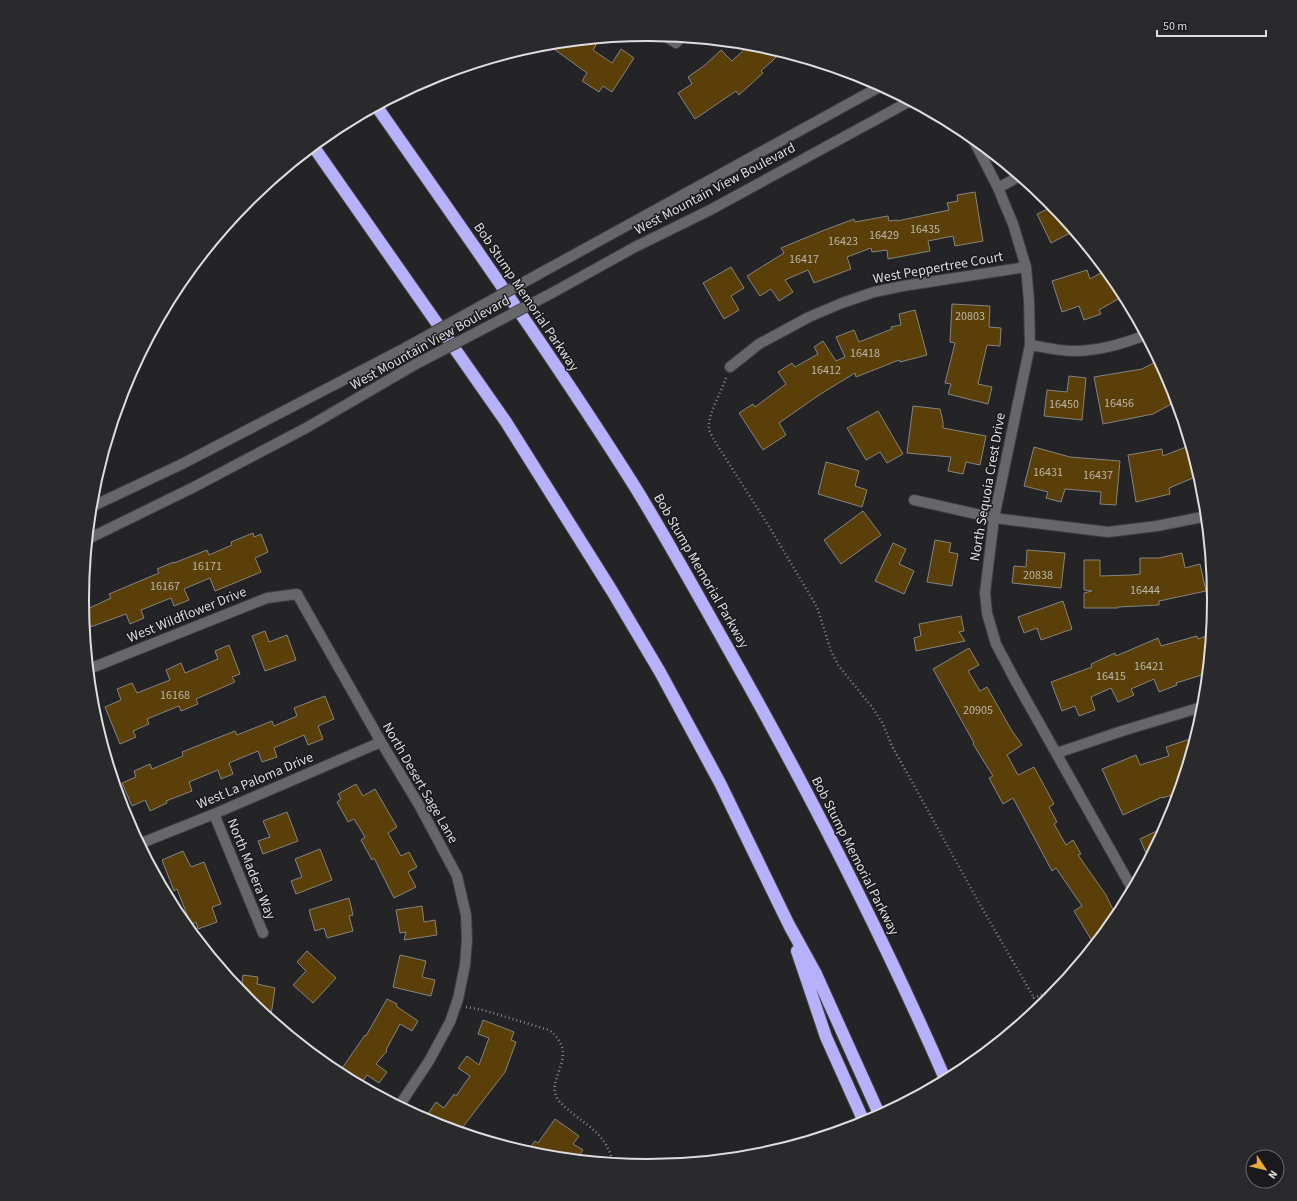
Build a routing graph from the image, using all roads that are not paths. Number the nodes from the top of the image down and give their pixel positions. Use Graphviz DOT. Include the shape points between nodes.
graph roads {
  1 [pos="875,89"];
  2 [pos="905,104"];
  3 [pos="379,110"];
  4 [pos="978,149"];
  5 [pos="316,151"];
  6 [pos="1015,179"];
  7 [pos="998,188"];
  8 [pos="1026,266"];
  9 [pos="1141,337"];
  10 [pos="1030,345"];
  11 [pos="730,367"];
  12 [pos="914,500"];
  13 [pos="98,504"];
  14 [pos="1201,517"];
  15 [pos="994,518"];
  16 [pos="93,537"];
  17 [pos="297,594"];
  18 [pos="93,667"];
  19 [pos="1197,708"];
  20 [pos="381,742"];
  21 [pos="1056,753"];
  22 [pos="214,814"];
  23 [pos="144,842"];
  24 [pos="1130,885"];
  25 [pos="789,926"];
  26 [pos="263,933"];
  27 [pos="944,1075"];
  28 [pos="401,1102"];
  29 [pos="877,1110"];
  30 [pos="862,1117"];
  1 -- 13 [label="street, West Mountain View Boulevard, bridge" via="405,348"];
  2 -- 16 [label="street, West Mountain View Boulevard, bridge" via="710,210 635,247 416,364 306,428"];
  3 -- 27 [label="highway, Bob Stump Memorial Parkway" via="552,360 636,489 694,588 814,806"];
  4 -- 7 [label="street, North Sequoia Crest Drive"];
  5 -- 25 [label="highway" via="506,422 608,584 660,672 720,783"];
  6 -- 7 [label="street"];
  7 -- 8 [label="street, North Sequoia Crest Drive"];
  8 -- 10 [label="street, North Sequoia Crest Drive"];
  8 -- 11 [label="street, West Peppertree Court" via="874,292 809,317 759,344"];
  9 -- 10 [label="street" via="1100,350 1072,351"];
  10 -- 15 [label="street, North Sequoia Crest Drive"];
  12 -- 15 [label="street"];
  14 -- 15 [label="street" via="1108,532"];
  15 -- 21 [label="street, North Sequoia Crest Drive" via="985,593 987,613 996,644"];
  17 -- 18 [label="street, West Wildflower Drive" via="267,598"];
  17 -- 20 [label="street, North Desert Sage Lane"];
  19 -- 21 [label="street"];
  20 -- 22 [label="street, West La Paloma Drive"];
  20 -- 28 [label="street, North Desert Sage Lane" via="457,876 466,916 465,965 450,1022 429,1061"];
  21 -- 24 [label="street, North Sequoia Crest Drive"];
  22 -- 23 [label="street, West La Paloma Drive"];
  22 -- 26 [label="street, North Madera Way"];
  25 -- 29 [label="highway" via="816,974"];
  25 -- 30 [label="highway" via="826,1037"];
}
